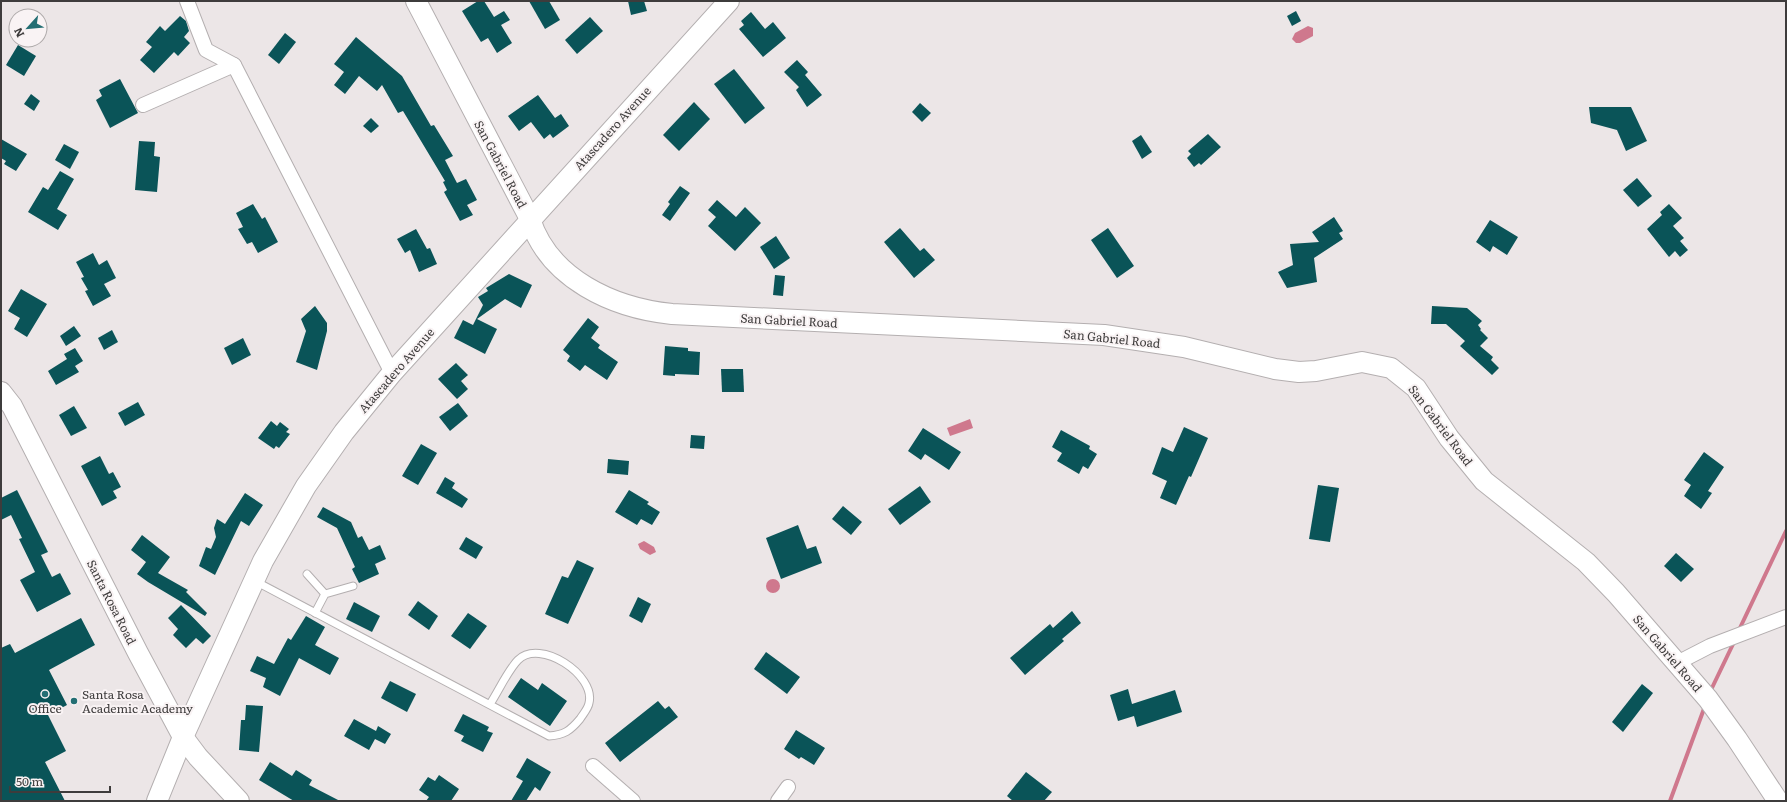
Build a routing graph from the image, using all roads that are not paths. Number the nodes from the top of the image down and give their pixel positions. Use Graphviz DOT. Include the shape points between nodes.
graph roads {
  1 [pos="186,1"];
  2 [pos="416,1"];
  3 [pos="728,1"];
  4 [pos="234,65"];
  5 [pos="143,105"];
  6 [pos="530,219"];
  7 [pos="392,373"];
  8 [pos="1,385"];
  9 [pos="7,399"];
  10 [pos="307,574"];
  11 [pos="254,581"];
  12 [pos="353,586"];
  13 [pos="325,594"];
  14 [pos="315,613"];
  15 [pos="1786,617"];
  16 [pos="1677,663"];
  17 [pos="490,704"];
  18 [pos="184,737"];
  19 [pos="593,766"];
  20 [pos="788,787"];
  21 [pos="158,801"];
  22 [pos="239,801"];
  23 [pos="634,801"];
  24 [pos="778,801"];
  25 [pos="1778,801"];
  1 -- 4 [label="street" via="206,50"];
  2 -- 6 [label="street, San Gabriel Road"];
  3 -- 6 [label="street, Atascadero Avenue"];
  4 -- 5 [label="street"];
  4 -- 7 [label="street"];
  6 -- 7 [label="street, Atascadero Avenue"];
  6 -- 16 [label="street, San Gabriel Road" via="535,235 550,257 573,278 612,300 649,311 1104,335 1184,347 1278,370 1299,372 1362,362 1391,368 1416,388 1449,438 1484,481 1586,562"];
  7 -- 11 [label="street, Atascadero Avenue" via="344,432 300,494"];
  8 -- 9 [label="street"];
  9 -- 18 [label="street, Santa Rosa Road"];
  10 -- 13 [label="lane"];
  11 -- 14 [label="lane"];
  11 -- 18 [label="street, Atascadero Avenue"];
  12 -- 13 [label="lane"];
  13 -- 14 [label="lane"];
  14 -- 17 [label="lane"];
  15 -- 16 [label="street" via="1710,646"];
  16 -- 25 [label="street, San Gabriel Road" via="1708,699"];
  17 -- 17 [label="lane" via="518,660 538,653 561,661 577,673 589,691 586,711 561,735 549,736"];
  18 -- 21 [label="street, Atascadero Avenue"];
  18 -- 22 [label="street, Santa Rosa Road" via="198,757"];
  19 -- 23 [label="street"];
  20 -- 24 [label="street"];
}
